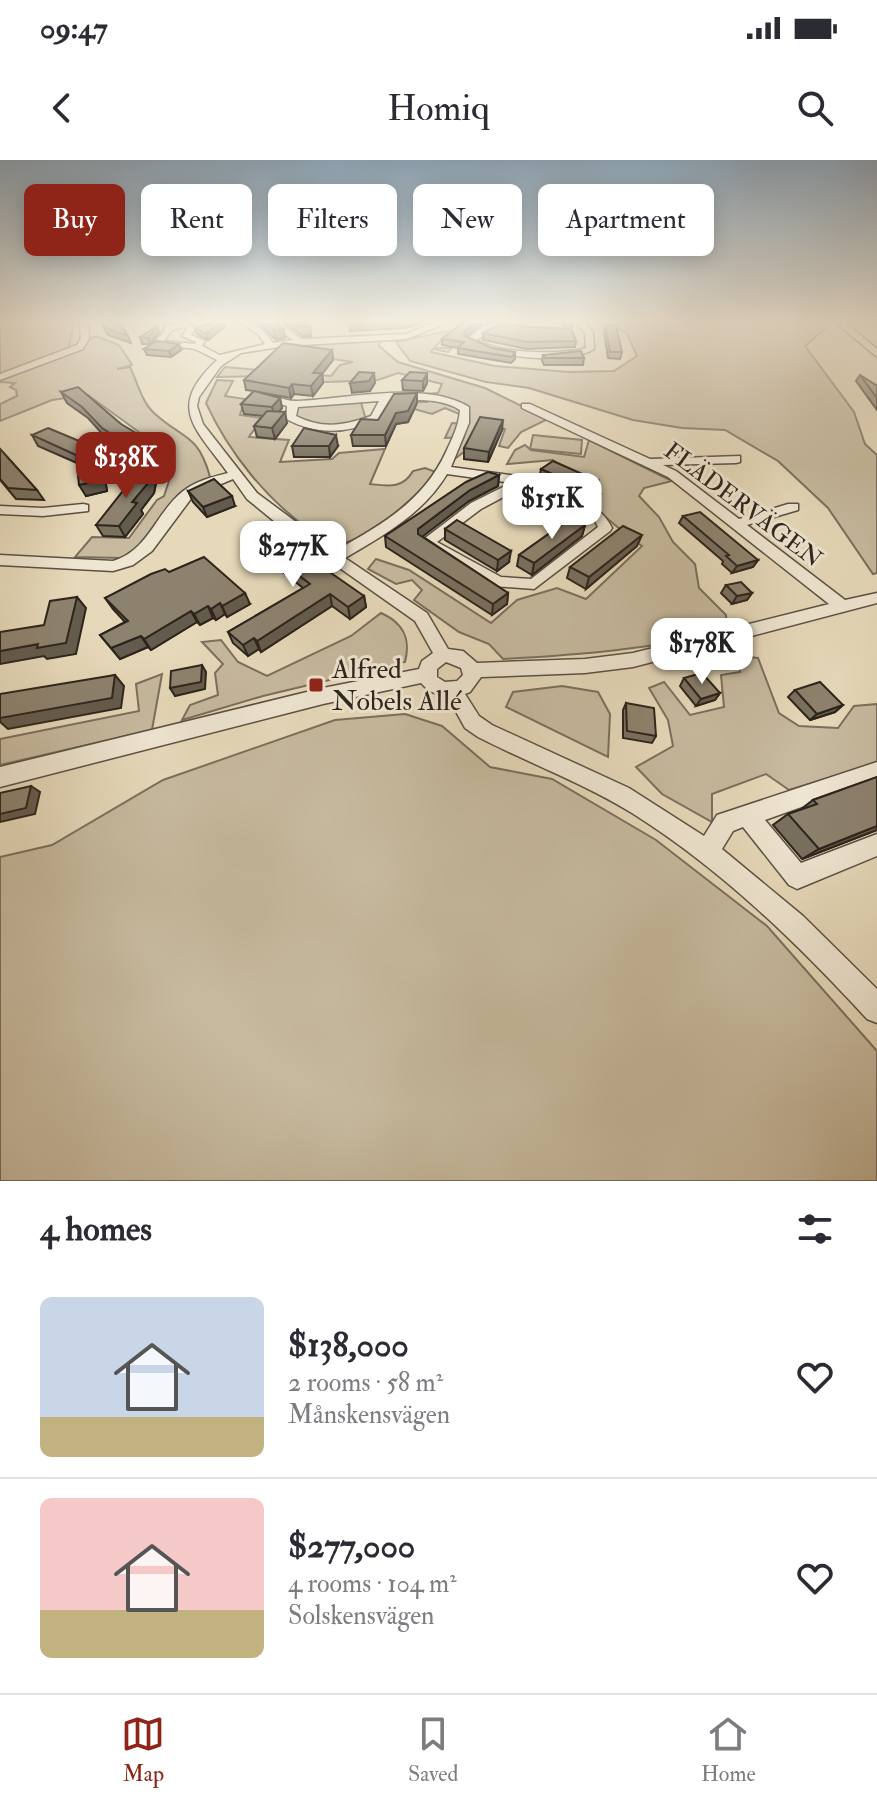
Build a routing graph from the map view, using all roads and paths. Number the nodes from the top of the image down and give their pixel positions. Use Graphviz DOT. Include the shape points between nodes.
graph roads {
  1 [pos="22,369"];
  2 [pos="215,369"];
  3 [pos="0,377"];
  4 [pos="257,395"];
  5 [pos="385,399"];
  6 [pos="293,404"];
  7 [pos="526,406"];
  8 [pos="736,459"];
  9 [pos="651,462"];
  10 [pos="445,470"];
  11 [pos="234,475"];
  12 [pos="524,481"];
  13 [pos="793,507"];
  14 [pos="83,508"];
  15 [pos="0,510"];
  16 [pos="736,524"];
  17 [pos="335,557"];
  18 [pos="0,560"];
  19 [pos="877,598"];
  20 [pos="843,607"];
  21 [pos="443,655"];
  22 [pos="472,670"];
  23 [pos="427,675"];
  24 [pos="453,690"];
  25 [pos="877,771"];
  26 [pos="0,777"];
  27 [pos="747,815"];
  28 [pos="877,845"];
  29 [pos="707,852"];
  30 [pos="877,1009"];
  1 -- 3 [label="street"];
  2 -- 11 [label="street" via="192,406 198,424"];
  4 -- 6 [label="street"];
  5 -- 6 [label="street"];
  5 -- 6 [label="street" via="375,418 332,430 290,417"];
  5 -- 10 [label="street" via="444,400 464,407 466,415"];
  7 -- 9 [label="street, FLÄDERVÄGEN"];
  8 -- 9 [label="street"];
  9 -- 16 [label="street, FLÄDERVÄGEN"];
  10 -- 12 [label="street"];
  10 -- 17 [label="street" via="397,522"];
  11 -- 17 [label="street" via="267,510"];
  11 -- 18 [label="street" via="188,493 145,552 124,564"];
  12 -- 12 [label="street" via="599,515 605,528 534,584 498,582 427,542 476,506"];
  13 -- 16 [label="street"];
  14 -- 15 [label="street"];
  16 -- 20 [label="street, FLÄDERVÄGEN"];
  17 -- 21 [label="street" via="421,617"];
  19 -- 20 [label="street"];
  20 -- 22 [label="street" via="633,660"];
  21 -- 22 [label="street" via="461,658"];
  21 -- 23 [label="street" via="430,662"];
  22 -- 24 [label="street" via="467,684"];
  23 -- 24 [label="street" via="435,686"];
  23 -- 26 [label="street"];
  24 -- 29 [label="street" via="472,722 485,731 638,805"];
  25 -- 27 [label="street"];
  27 -- 28 [label="street" via="797,877"];
  27 -- 29 [label="street" via="725,823"];
  29 -- 30 [label="street" via="793,923"];
}
